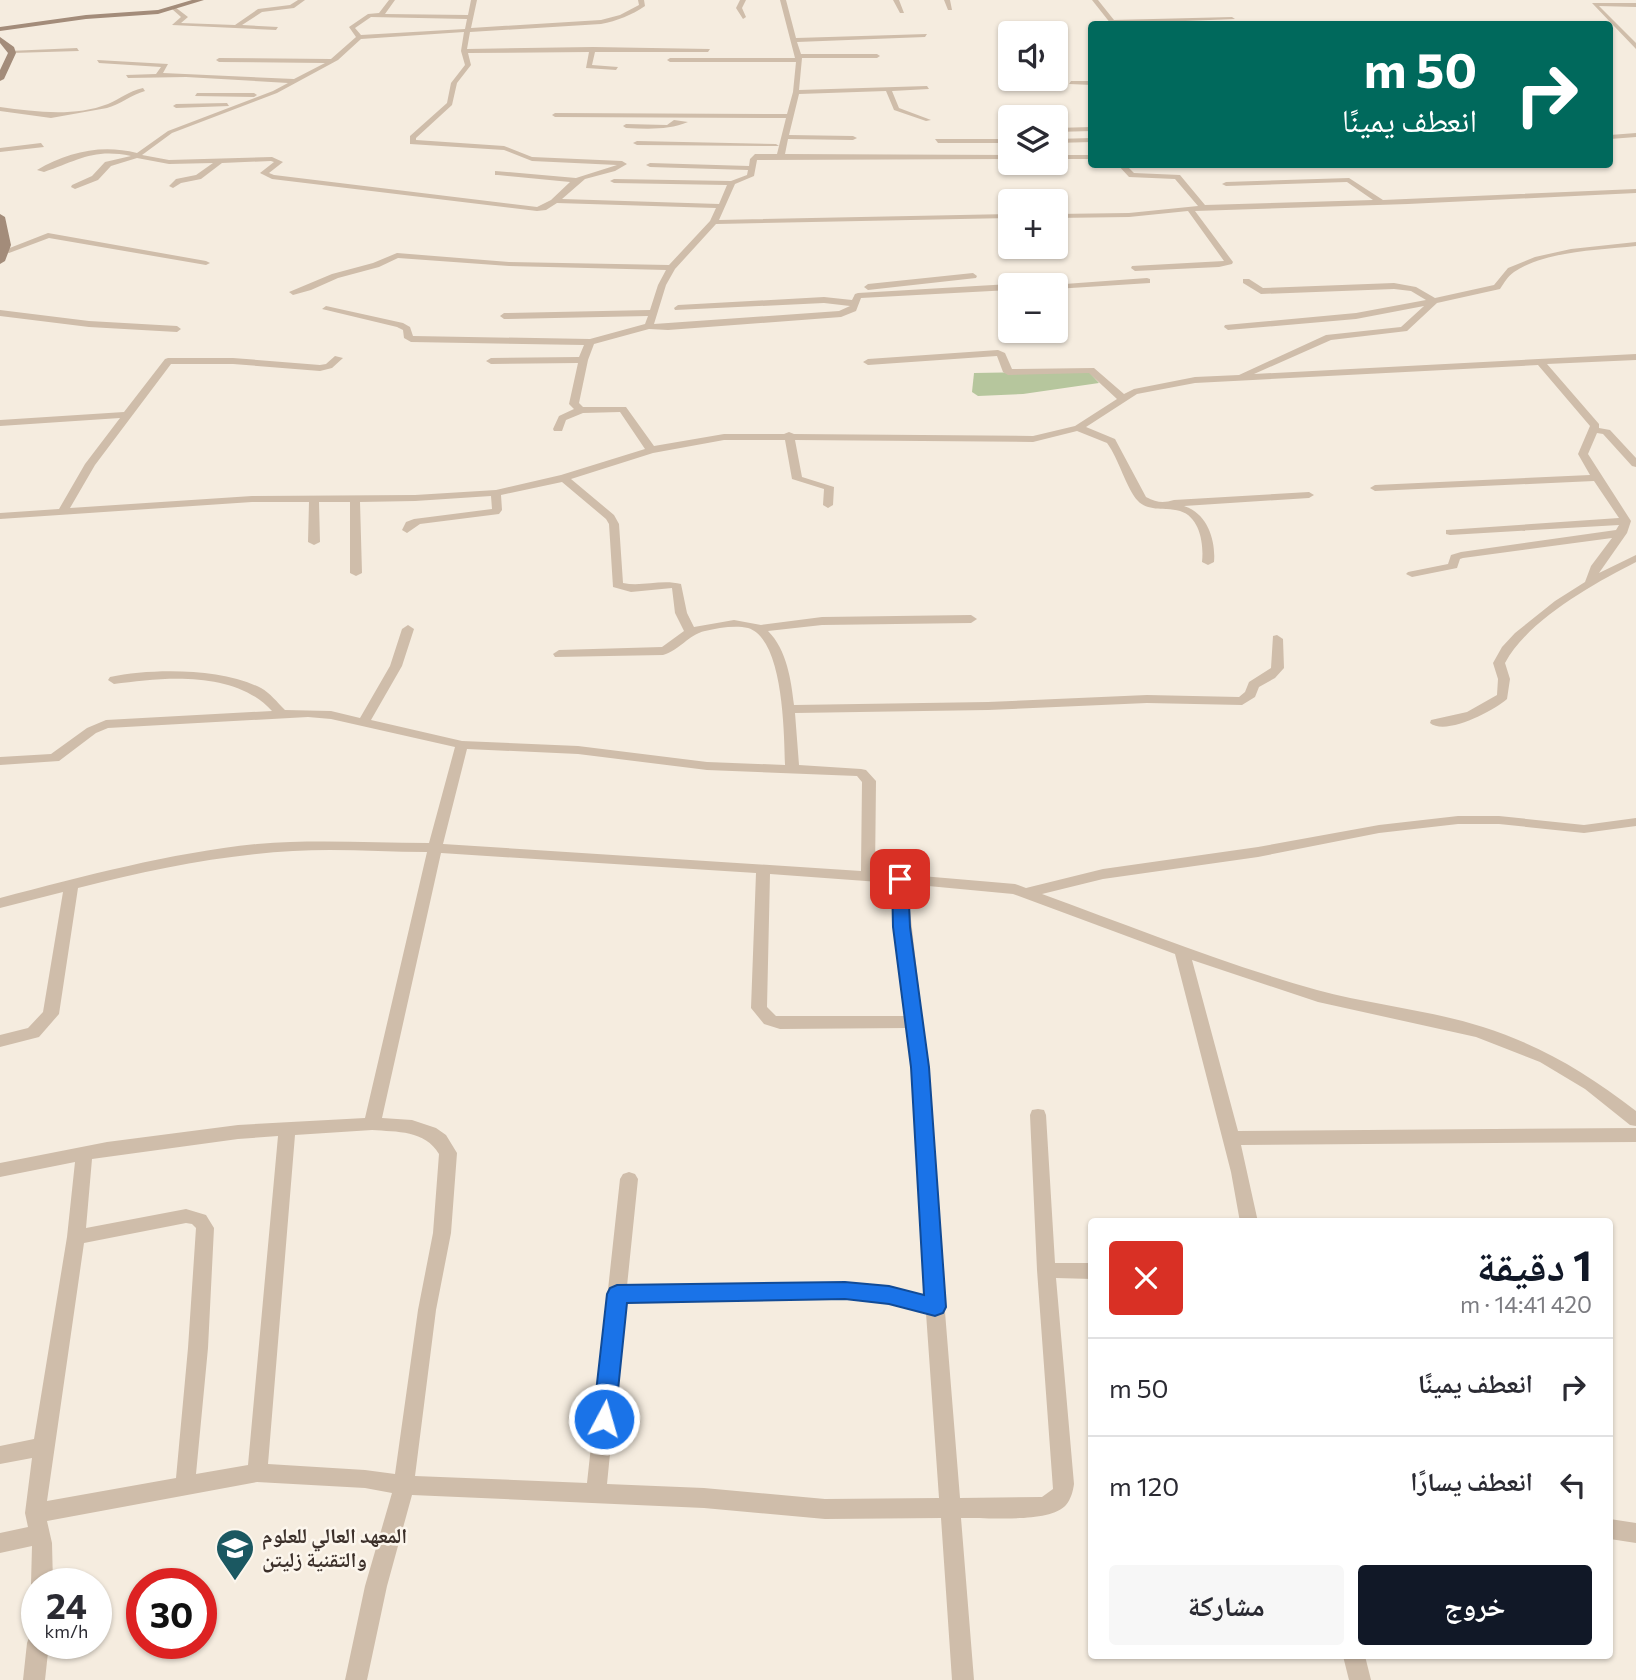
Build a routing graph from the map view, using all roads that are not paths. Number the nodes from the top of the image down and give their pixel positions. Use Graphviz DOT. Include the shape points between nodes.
graph roads {
  1 [pos="200,0"];
  2 [pos="302,0"];
  3 [pos="393,0"];
  4 [pos="474,0"];
  5 [pos="641,0"];
  6 [pos="743,0"];
  7 [pos="783,0"];
  8 [pos="896,0"];
  9 [pos="947,0"];
  10 [pos="1094,0"];
  11 [pos="1596,3"];
  12 [pos="1636,5"];
  13 [pos="175,9"];
  14 [pos="950,9"];
  15 [pos="902,12"];
  16 [pos="381,15"];
  17 [pos="471,17"];
  18 [pos="743,17"];
  19 [pos="1233,19"];
  20 [pos="1111,21"];
  21 [pos="1173,21"];
  22 [pos="1612,21"];
  23 [pos="1613,22"];
  24 [pos="237,26"];
  25 [pos="276,28"];
  26 [pos="0,29"];
  27 [pos="469,30"];
  28 [pos="813,32"];
  29 [pos="925,35"];
  30 [pos="359,37"];
  31 [pos="0,39"];
  32 [pos="817,39"];
  33 [pos="795,40"];
  34 [pos="1636,47"];
  35 [pos="593,49"];
  36 [pos="77,50"];
  37 [pos="708,50"];
  38 [pos="12,51"];
  39 [pos="464,51"];
  40 [pos="877,56"];
  41 [pos="799,58"];
  42 [pos="655,59"];
  43 [pos="219,60"];
  44 [pos="99,61"];
  45 [pos="333,61"];
  46 [pos="616,68"];
  47 [pos="158,75"];
  48 [pos="128,76"];
  49 [pos="0,79"];
  50 [pos="292,81"];
  51 [pos="1071,83"];
  52 [pos="1088,83"];
  53 [pos="927,88"];
  54 [pos="888,89"];
  55 [pos="143,90"];
  56 [pos="796,92"];
  57 [pos="197,95"];
  58 [pos="266,95"];
  59 [pos="235,105"];
  60 [pos="176,106"];
  61 [pos="0,109"];
  62 [pos="555,115"];
  63 [pos="790,120"];
  64 [pos="928,120"];
  65 [pos="626,126"];
  66 [pos="1088,129"];
  67 [pos="1068,130"];
  68 [pos="1636,135"];
  69 [pos="787,137"];
  70 [pos="1613,137"];
  71 [pos="853,138"];
  72 [pos="1088,140"];
  73 [pos="938,141"];
  74 [pos="998,141"];
  75 [pos="1068,141"];
  76 [pos="637,143"];
  77 [pos="41,145"];
  78 [pos="0,150"];
  79 [pos="783,150"];
  80 [pos="136,156"];
  81 [pos="998,157"];
  82 [pos="1068,157"];
  83 [pos="1088,157"];
  84 [pos="220,160"];
  85 [pos="650,168"];
  86 [pos="1124,168"];
  87 [pos="41,170"];
  88 [pos="751,172"];
  89 [pos="498,173"];
  90 [pos="577,180"];
  91 [pos="614,181"];
  92 [pos="732,183"];
  93 [pos="1226,184"];
  94 [pos="173,186"];
  95 [pos="75,187"];
  96 [pos="1636,191"];
  97 [pos="557,201"];
  98 [pos="1382,203"];
  99 [pos="719,206"];
  100 [pos="1203,207"];
  101 [pos="1191,210"];
  102 [pos="1068,215"];
  103 [pos="998,216"];
  104 [pos="0,217"];
  105 [pos="714,222"];
  106 [pos="1636,244"];
  107 [pos="6,251"];
  108 [pos="0,261"];
  109 [pos="206,262"];
  110 [pos="671,268"];
  111 [pos="1135,268"];
  112 [pos="973,276"];
  113 [pos="1147,281"];
  114 [pos="1246,281"];
  115 [pos="1068,285"];
  116 [pos="998,288"];
  117 [pos="293,292"];
  118 [pos="857,300"];
  119 [pos="1434,301"];
  120 [pos="678,308"];
  121 [pos="326,309"];
  122 [pos="0,313"];
  123 [pos="654,313"];
  124 [pos="504,316"];
  125 [pos="649,326"];
  126 [pos="1228,327"];
  127 [pos="177,329"];
  128 [pos="590,342"];
  129 [pos="1636,357"];
  130 [pos="338,358"];
  131 [pos="583,360"];
  132 [pos="491,361"];
  133 [pos="868,362"];
  134 [pos="1541,363"];
  135 [pos="1239,377"];
  136 [pos="1122,398"];
  137 [pos="581,410"];
  138 [pos="125,415"];
  139 [pos="0,423"];
  140 [pos="1078,428"];
  141 [pos="558,429"];
  142 [pos="1595,430"];
  143 [pos="789,436"];
  144 [pos="651,450"];
  145 [pos="1636,464"];
  146 [pos="564,478"];
  147 [pos="1596,478"];
  148 [pos="1375,488"];
  149 [pos="496,493"];
  150 [pos="1309,495"];
  151 [pos="314,498"];
  152 [pos="355,498"];
  153 [pos="1149,504"];
  154 [pos="828,505"];
  155 [pos="63,511"];
  156 [pos="0,516"];
  157 [pos="1624,527"];
  158 [pos="407,530"];
  159 [pos="1451,533"];
  160 [pos="314,542"];
  161 [pos="1636,558"];
  162 [pos="1209,562"];
  163 [pos="356,573"];
  164 [pos="1412,574"];
  165 [pos="1590,583"];
  166 [pos="971,619"];
  167 [pos="408,629"];
  168 [pos="759,629"];
  169 [pos="690,631"];
  170 [pos="1277,639"];
  171 [pos="559,654"];
  172 [pos="114,680"];
  173 [pos="788,709"];
  174 [pos="280,713"];
  175 [pos="364,722"];
  176 [pos="1436,723"];
  177 [pos="462,745"];
  178 [pos="0,761"];
  179 [pos="792,768"];
  180 [pos="1636,822"];
  181 [pos="435,848"];
  182 [pos="763,869"];
  183 [pos="868,876"];
  184 [pos="900,879"];
  185 [pos="71,884"];
  186 [pos="1029,892"];
  187 [pos="0,903"];
  188 [pos="1182,950"];
  189 [pos="914,1022"];
  190 [pos="0,1041"];
  191 [pos="1038,1115"];
  192 [pos="1636,1120"];
  193 [pos="372,1124"];
  194 [pos="287,1129"];
  195 [pos="1636,1135"];
  196 [pos="1232,1138"];
  197 [pos="84,1153"];
  198 [pos="0,1170"];
  199 [pos="629,1179"];
  200 [pos="1248,1218"];
  201 [pos="76,1237"];
  202 [pos="1046,1270"];
  203 [pos="1088,1271"];
  204 [pos="617,1294"];
  205 [pos="935,1307"];
  206 [pos="43,1447"];
  207 [pos="0,1455"];
  208 [pos="257,1473"];
  209 [pos="404,1485"];
  210 [pos="185,1486"];
  211 [pos="596,1493"];
  212 [pos="951,1508"];
  213 [pos="35,1513"];
  214 [pos="1613,1529"];
  215 [pos="1636,1533"];
  216 [pos="41,1534"];
  217 [pos="0,1543"];
  218 [pos="42,1568"];
  219 [pos="36,1659"];
  220 [pos="1355,1659"];
  221 [pos="34,1680"];
  222 [pos="356,1680"];
  223 [pos="963,1680"];
  224 [pos="1360,1680"];
  1 -- 13 [label="street"];
  2 -- 24 [label="street" via="292,7 260,10"];
  3 -- 16 [label="street"];
  4 -- 17 [label="street"];
  5 -- 27 [label="street" via="640,7 614,20"];
  6 -- 18 [label="street" via="739,8"];
  7 -- 33 [label="street" via="795,27"];
  8 -- 15 [label="street"];
  9 -- 14 [label="street"];
  10 -- 20 [label="street"];
  11 -- 12 [label="street"];
  11 -- 22 [label="street"];
  13 -- 24 [label="street" via="185,17 175,25"];
  13 -- 26 [label="street"];
  16 -- 17 [label="street"];
  16 -- 30 [label="street" via="367,15 351,28"];
  17 -- 27 [label="street"];
  19 -- 21 [label="street"];
  23 -- 34 [label="street"];
  24 -- 25 [label="street"];
  27 -- 30 [label="street"];
  27 -- 39 [label="street"];
  28 -- 32 [label="street"];
  29 -- 32 [label="street"];
  30 -- 45 [label="street"];
  31 -- 38 [label="street"];
  32 -- 33 [label="street"];
  33 -- 41 [label="street"];
  35 -- 37 [label="street"];
  35 -- 39 [label="street" via="568,45"];
  35 -- 46 [label="street" via="588,67"];
  36 -- 38 [label="street"];
  38 -- 49 [label="street"];
  39 -- 90 [label="street" via="468,65 454,83 450,104 412,137 413,142 504,148 532,159 624,165"];
  40 -- 41 [label="street"];
  41 -- 42 [label="street"];
  41 -- 56 [label="street"];
  43 -- 45 [label="street"];
  44 -- 47 [label="street" via="166,65"];
  45 -- 50 [label="street"];
  47 -- 48 [label="street"];
  47 -- 50 [label="street"];
  50 -- 58 [label="street"];
  51 -- 52 [label="street"];
  53 -- 54 [label="street"];
  54 -- 56 [label="street"];
  54 -- 64 [label="street" via="896,109"];
  55 -- 61 [label="street" via="105,107 51,116"];
  56 -- 63 [label="street"];
  57 -- 58 [label="street"];
  58 -- 59 [label="street"];
  59 -- 60 [label="street"];
  59 -- 80 [label="street" via="170,132"];
  62 -- 63 [label="street"];
  63 -- 65 [label="street"];
  63 -- 69 [label="street"];
  66 -- 67 [label="street"];
  68 -- 70 [label="street"];
  69 -- 71 [label="street"];
  69 -- 79 [label="street"];
  72 -- 75 [label="street"];
  73 -- 74 [label="street"];
  76 -- 79 [label="street"];
  77 -- 78 [label="street"];
  79 -- 81 [label="street"];
  79 -- 88 [label="street" via="758,156"];
  80 -- 84 [label="street" via="169,162"];
  80 -- 87 [label="street" via="114,149 99,151"];
  80 -- 95 [label="street" via="108,164 95,178"];
  82 -- 83 [label="street"];
  84 -- 94 [label="street" via="198,177"];
  84 -- 97 [label="street" via="272,159 279,162 264,173 272,177 486,204 537,209"];
  85 -- 88 [label="street"];
  86 -- 100 [label="street" via="1132,175 1179,178"];
  88 -- 92 [label="street"];
  89 -- 90 [label="street"];
  90 -- 97 [label="street"];
  91 -- 92 [label="street"];
  92 -- 99 [label="street"];
  93 -- 98 [label="street" via="1349,180"];
  96 -- 98 [label="street"];
  97 -- 99 [label="street"];
  98 -- 100 [label="street"];
  99 -- 105 [label="street"];
  100 -- 101 [label="street"];
  101 -- 102 [label="street"];
  101 -- 111 [label="street" via="1229,262"];
  103 -- 105 [label="street"];
  104 -- 107 [label="street"];
  105 -- 110 [label="street"];
  106 -- 119 [label="street" via="1546,258 1510,270 1497,287"];
  107 -- 108 [label="street"];
  107 -- 109 [label="street" via="48,235"];
  110 -- 117 [label="street" via="509,264 397,255"];
  110 -- 123 [label="street"];
  112 -- 118 [label="street" via="861,288 856,290"];
  113 -- 115 [label="street"];
  114 -- 119 [label="street" via="1261,291 1401,286"];
  116 -- 118 [label="street"];
  118 -- 120 [label="street"];
  118 -- 125 [label="street" via="849,313 841,314"];
  119 -- 126 [label="street" via="1356,316"];
  119 -- 135 [label="street" via="1404,329 1329,337"];
  121 -- 128 [label="street" via="400,325 411,339"];
  122 -- 127 [label="street"];
  123 -- 124 [label="street"];
  123 -- 125 [label="street"];
  125 -- 128 [label="street"];
  128 -- 131 [label="street"];
  129 -- 134 [label="street"];
  130 -- 138 [label="street" via="320,368 172,359"];
  131 -- 132 [label="street"];
  131 -- 137 [label="street" via="574,400"];
  133 -- 136 [label="street" via="998,353 1008,372 1091,370"];
  134 -- 135 [label="street"];
  134 -- 142 [label="street" via="1593,421"];
  135 -- 136 [label="street" via="1151,387"];
  136 -- 140 [label="street"];
  137 -- 141 [label="street" via="562,418"];
  137 -- 144 [label="street" via="624,409"];
  138 -- 139 [label="street"];
  138 -- 155 [label="street"];
  140 -- 143 [label="street" via="1005,441"];
  140 -- 153 [label="street" via="1111,441 1138,494"];
  142 -- 145 [label="street" via="1606,432"];
  142 -- 147 [label="street" via="1583,454"];
  143 -- 144 [label="street" via="705,439"];
  143 -- 154 [label="street" via="797,479 829,487"];
  144 -- 146 [label="street"];
  146 -- 149 [label="street"];
  146 -- 169 [label="street" via="614,524 617,585 677,586"];
  147 -- 148 [label="street"];
  147 -- 157 [label="street"];
  149 -- 152 [label="street"];
  149 -- 158 [label="street" via="495,512 412,522"];
  150 -- 153 [label="street"];
  151 -- 152 [label="street"];
  151 -- 155 [label="street"];
  151 -- 160 [label="street"];
  152 -- 163 [label="street"];
  153 -- 162 [label="street" via="1192,514 1206,536"];
  155 -- 156 [label="street"];
  157 -- 159 [label="street"];
  157 -- 164 [label="street" via="1461,555 1452,566"];
  157 -- 165 [label="street" via="1595,566"];
  161 -- 165 [label="street"];
  165 -- 176 [label="street" via="1507,647 1499,663 1503,696 1462,720"];
  166 -- 168 [label="street" via="822,621"];
  167 -- 175 [label="street" via="396,666"];
  168 -- 169 [label="street" via="742,624"];
  168 -- 173 [label="street" via="774,650"];
  169 -- 171 [label="street" via="674,648 663,651"];
  170 -- 173 [label="street" via="1279,668 1253,685 1242,701 1147,699"];
  172 -- 174 [label="street" via="161,674 229,682 254,690"];
  173 -- 179 [label="street"];
  174 -- 175 [label="street" via="317,713"];
  174 -- 178 [label="street" via="106,724 91,730 63,755"];
  175 -- 177 [label="street"];
  177 -- 179 [label="street" via="578,750 707,766"];
  177 -- 181 [label="street"];
  179 -- 183 [label="street" via="850,771 870,781"];
  180 -- 186 [label="street" via="1584,830 1458,820 1378,829 1103,874"];
  181 -- 182 [label="street"];
  181 -- 185 [label="street" via="296,846 228,853"];
  181 -- 193 [label="street"];
  182 -- 183 [label="street"];
  182 -- 189 [label="street" via="759,1009 780,1023"];
  183 -- 184 [label="street"];
  184 -- 186 [label="street"];
  184 -- 189 [label="street" via="901,927"];
  185 -- 187 [label="street"];
  185 -- 190 [label="street" via="51,1014 33,1033"];
  186 -- 188 [label="street"];
  188 -- 192 [label="street" via="1318,996 1479,1032 1546,1058"];
  188 -- 196 [label="street"];
  189 -- 205 [label="street"];
  191 -- 202 [label="street"];
  193 -- 194 [label="street"];
  193 -- 209 [label="street" via="430,1133 448,1153 442,1233"];
  194 -- 197 [label="street"];
  194 -- 208 [label="street"];
  195 -- 196 [label="street"];
  196 -- 200 [label="street"];
  197 -- 198 [label="street"];
  197 -- 201 [label="street"];
  199 -- 204 [label="street"];
  201 -- 206 [label="street"];
  201 -- 210 [label="street" via="186,1216 196,1217 205,1228"];
  202 -- 203 [label="street"];
  202 -- 212 [label="street" via="1063,1494 1043,1507"];
  204 -- 205 [label="street" via="845,1290"];
  204 -- 211 [label="street"];
  205 -- 212 [label="street"];
  206 -- 207 [label="street"];
  206 -- 213 [label="street"];
  208 -- 209 [label="street"];
  208 -- 210 [label="street"];
  209 -- 211 [label="street"];
  209 -- 222 [label="street"];
  210 -- 213 [label="street"];
  211 -- 212 [label="street" via="825,1509"];
  212 -- 223 [label="street"];
  213 -- 216 [label="street"];
  214 -- 215 [label="street"];
  216 -- 217 [label="street"];
  216 -- 218 [label="street"];
  219 -- 221 [label="street"];
  220 -- 224 [label="street"];
}
